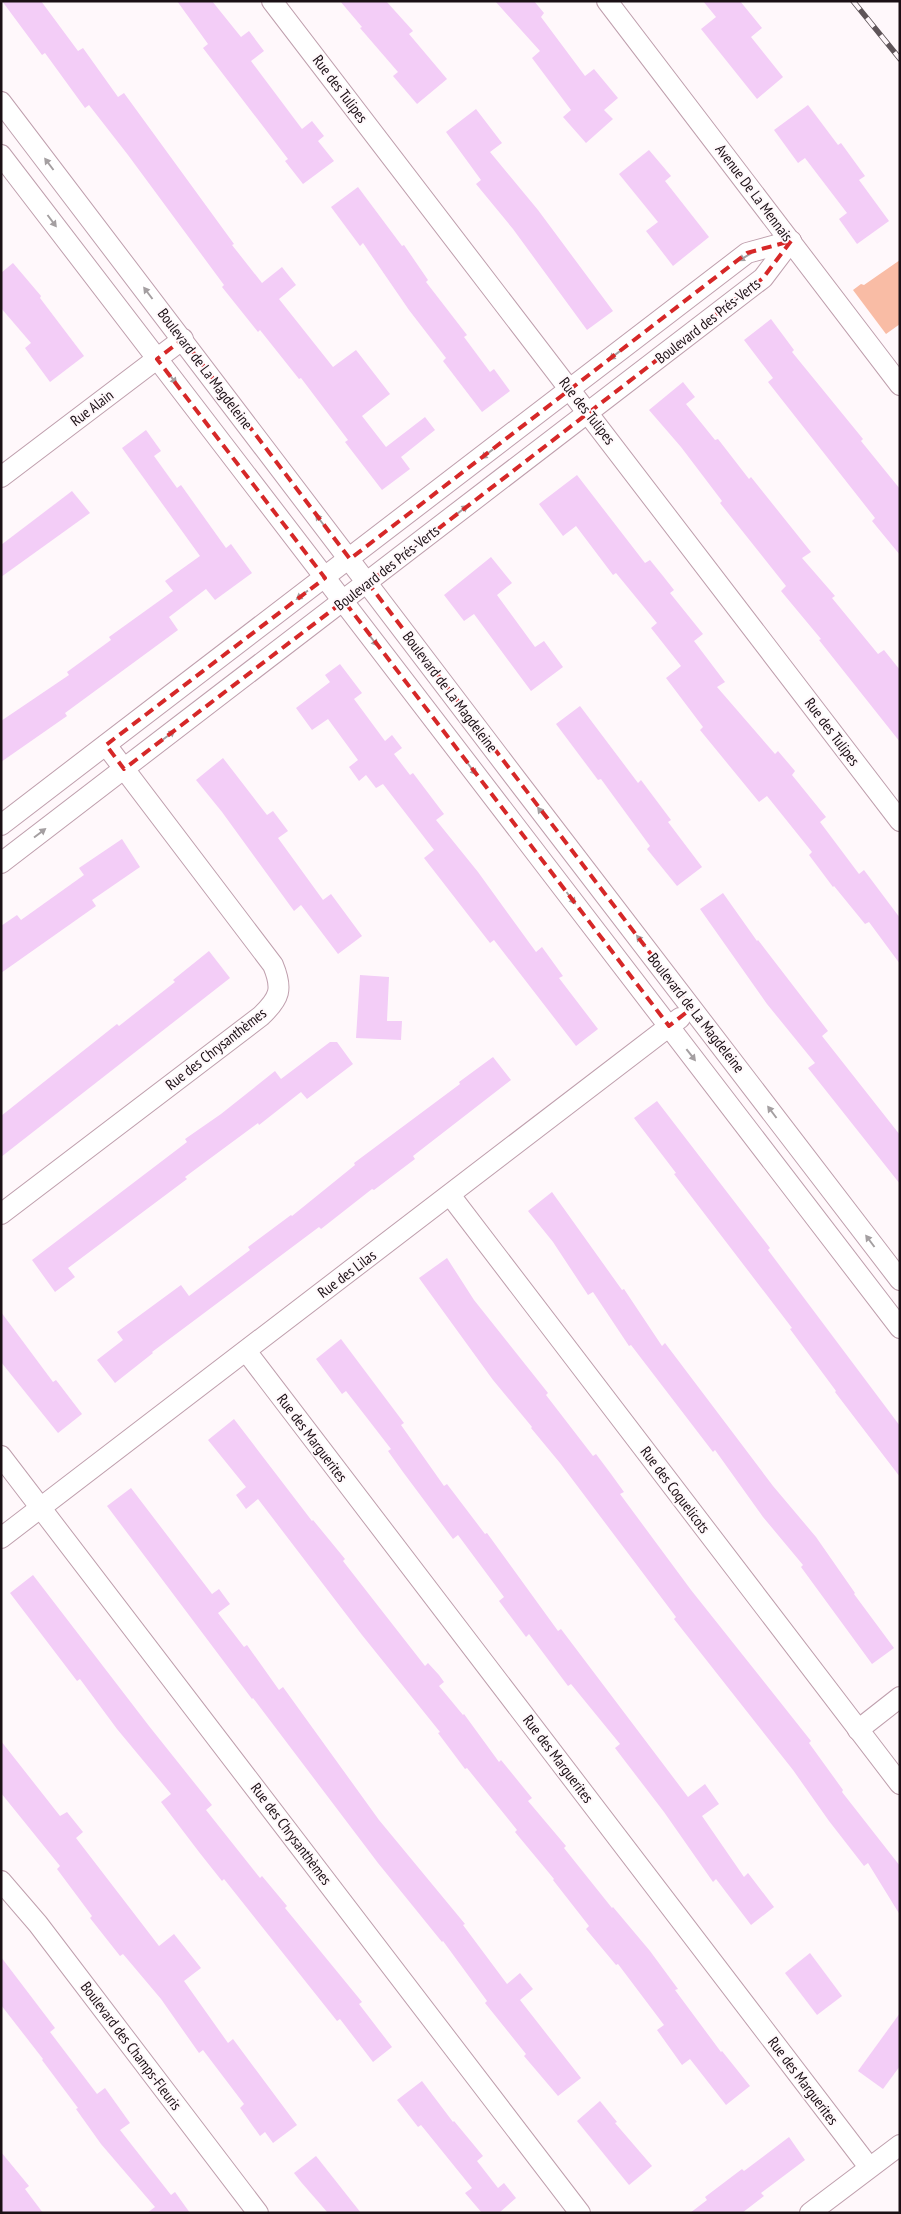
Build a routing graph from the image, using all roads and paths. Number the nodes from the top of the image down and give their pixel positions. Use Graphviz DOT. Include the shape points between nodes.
graph roads {
  1 [pos="272,1"];
  2 [pos="607,1"];
  3 [pos="1,102"];
  4 [pos="1,155"];
  5 [pos="790,241"];
  6 [pos="183,339"];
  7 [pos="157,358"];
  8 [pos="900,385"];
  9 [pos="570,390"];
  10 [pos="588,413"];
  11 [pos="1,477"];
  12 [pos="350,559"];
  13 [pos="325,578"];
  14 [pos="368,582"];
  15 [pos="344,601"];
  16 [pos="106,745"];
  17 [pos="124,769"];
  18 [pos="900,820"];
  19 [pos="1,825"];
  20 [pos="1,863"];
  21 [pos="692,1008"];
  22 [pos="669,1026"];
  23 [pos="450,1195"];
  24 [pos="1,1214"];
  25 [pos="900,1280"];
  26 [pos="894,1306"];
  27 [pos="900,1328"];
  28 [pos="246,1351"];
  29 [pos="1,1456"];
  30 [pos="42,1508"];
  31 [pos="1,1538"];
  32 [pos="900,1697"];
  33 [pos="858,1730"];
  34 [pos="900,1784"];
  35 [pos="1,1881"];
  36 [pos="900,2144"];
  37 [pos="869,2168"];
  38 [pos="258,2213"];
  39 [pos="580,2213"];
  40 [pos="810,2213"];
  1 -- 9 [label="street, Rue des Tulipes"];
  2 -- 5 [label="street, Avenue De La Mennais"];
  6 -- 3 [label="street, Boulevard de La Magdeleine, one-way"];
  4 -- 7 [label="street, Boulevard de La Magdeleine, one-way"];
  5 -- 8 [label="street, Avenue De La Mennais"];
  5 -- 9 [label="street, Boulevard des Prés-Verts, one-way" via="747,253"];
  5 -- 10 [label="street, Boulevard des Prés-Verts" via="763,278"];
  6 -- 7 [label="street, Rue Alain"];
  12 -- 6 [label="street, Boulevard de La Magdeleine, one-way"];
  7 -- 11 [label="street, Rue Alain"];
  7 -- 13 [label="street, Boulevard de La Magdeleine, one-way"];
  9 -- 10 [label="street, Rue des Tulipes"];
  9 -- 12 [label="street, Boulevard des Prés-Verts, one-way"];
  14 -- 10 [label="street, Boulevard des Prés-Verts, one-way"];
  10 -- 18 [label="street, Rue des Tulipes"];
  12 -- 13 [label="street, Boulevard des Prés-Verts"];
  12 -- 14 [label="street, Boulevard de La Magdeleine"];
  13 -- 15 [label="street, Boulevard de La Magdeleine"];
  13 -- 16 [label="street, Boulevard des Prés-Verts, one-way"];
  14 -- 15 [label="street, Boulevard des Prés-Verts"];
  21 -- 14 [label="street, Boulevard de La Magdeleine, one-way"];
  17 -- 15 [label="street, Boulevard des Prés-Verts, one-way"];
  15 -- 22 [label="street, Boulevard de La Magdeleine, one-way"];
  16 -- 17 [label="street, Rue des Chrysanthèmes"];
  16 -- 19 [label="street, Boulevard des Prés-Verts"];
  20 -- 17 [label="street, Boulevard des Prés-Verts, one-way"];
  17 -- 24 [label="street, Rue des Chrysanthèmes" via="273,965 279,994 261,1016"];
  21 -- 22 [label="street, Rue des Lilas"];
  25 -- 21 [label="street, Boulevard de La Magdeleine, one-way"];
  22 -- 23 [label="street, Rue des Lilas"];
  22 -- 26 [label="street, Boulevard de La Magdeleine, one-way"];
  23 -- 28 [label="street, Rue des Lilas"];
  23 -- 33 [label="street, Rue des Coquelicots"];
  26 -- 27 [label="street, Boulevard de La Magdeleine"];
  28 -- 30 [label="street, Rue des Lilas"];
  28 -- 37 [label="street, Rue des Marguerites"];
  29 -- 30 [label="street, Rue des Chrysanthèmes"];
  30 -- 31 [label="street, Rue des Lilas"];
  30 -- 39 [label="street, Rue des Chrysanthèmes"];
  32 -- 33 [label="street"];
  33 -- 34 [label="street, Rue des Coquelicots"];
  35 -- 38 [label="street, Boulevard des Champs-Fleuris" via="38,1924"];
  36 -- 37 [label="street"];
  37 -- 40 [label="street"];
}
